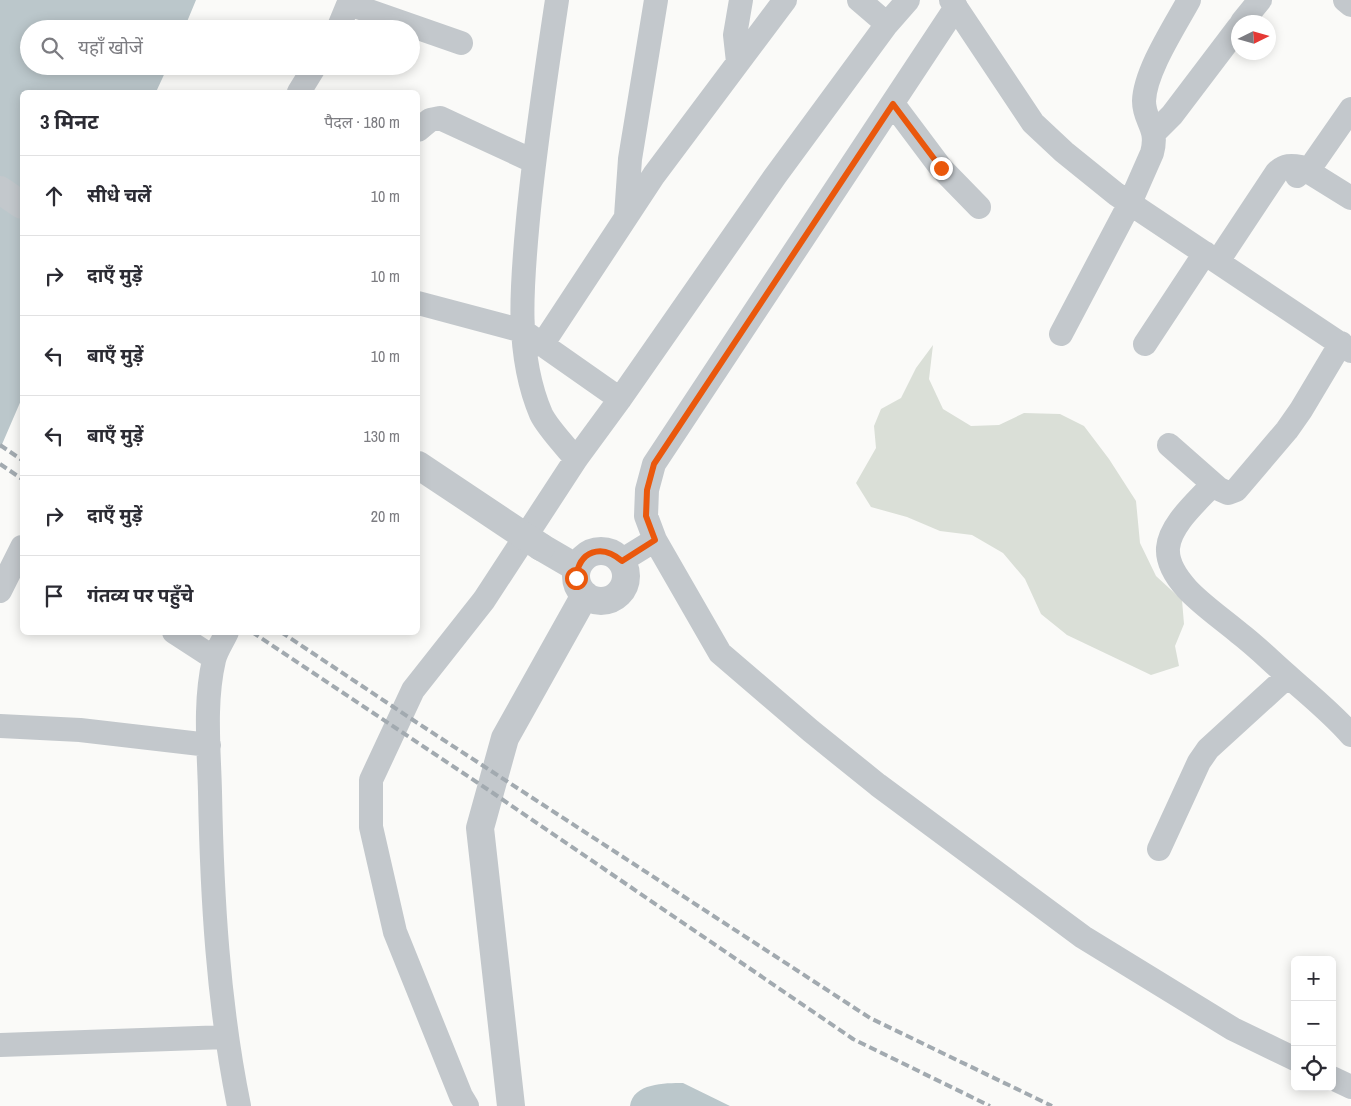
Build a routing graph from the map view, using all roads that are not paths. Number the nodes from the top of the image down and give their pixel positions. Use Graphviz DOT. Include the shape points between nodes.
graph roads {
  1 [pos="557,0"];
  2 [pos="656,0"];
  3 [pos="741,0"];
  4 [pos="785,0"];
  5 [pos="859,0"];
  6 [pos="908,0"];
  7 [pos="1189,0"];
  8 [pos="1260,0"];
  9 [pos="1345,0"];
  10 [pos="350,2"];
  11 [pos="953,4"];
  12 [pos="1351,5"];
  13 [pos="1248,15"];
  14 [pos="342,20"];
  15 [pos="399,20"];
  16 [pos="887,24"];
  17 [pos="420,28"];
  18 [pos="1231,37"];
  19 [pos="462,43"];
  20 [pos="738,62"];
  21 [pos="309,75"];
  22 [pos="300,90"];
  23 [pos="893,104"];
  24 [pos="1351,109"];
  25 [pos="420,128"];
  26 [pos="1154,133"];
  27 [pos="533,161"];
  28 [pos="1298,174"];
  29 [pos="0,190"];
  30 [pos="1351,198"];
  31 [pos="1130,203"];
  32 [pos="20,204"];
  33 [pos="980,207"];
  34 [pos="626,217"];
  35 [pos="1211,257"];
  36 [pos="420,304"];
  37 [pos="1061,334"];
  38 [pos="533,338"];
  39 [pos="1145,344"];
  40 [pos="1346,347"];
  41 [pos="620,399"];
  42 [pos="1169,445"];
  43 [pos="576,459"];
  44 [pos="420,466"];
  45 [pos="1213,484"];
  46 [pos="655,540"];
  47 [pos="20,551"];
  48 [pos="622,561"];
  49 [pos="577,568"];
  50 [pos="0,591"];
  51 [pos="585,595"];
  52 [pos="179,635"];
  53 [pos="226,635"];
  54 [pos="214,658"];
  55 [pos="1288,676"];
  56 [pos="0,726"];
  57 [pos="1351,735"];
  58 [pos="209,745"];
  59 [pos="1160,849"];
  60 [pos="227,1037"];
  61 [pos="0,1045"];
  62 [pos="1291,1058"];
  63 [pos="1336,1080"];
  64 [pos="1351,1087"];
  65 [pos="239,1106"];
  66 [pos="467,1106"];
  67 [pos="511,1106"];
  1 -- 27 [label="street"];
  2 -- 34 [label="street" via="630,160"];
  3 -- 20 [label="street" via="735,34"];
  4 -- 20 [label="street"];
  5 -- 16 [label="street"];
  6 -- 16 [label="street"];
  7 -- 26 [label="street" via="1155,62 1146,91 1144,102"];
  8 -- 13 [label="street"];
  9 -- 12 [label="street"];
  10 -- 14 [label="street"];
  10 -- 15 [label="street"];
  11 -- 23 [label="street"];
  11 -- 31 [label="street" via="1033,124 1078,164"];
  16 -- 41 [label="street" via="776,175"];
  17 -- 19 [label="street"];
  18 -- 26 [label="street" via="1172,115"];
  20 -- 34 [label="street"];
  21 -- 22 [label="street"];
  23 -- 33 [label="street" via="941,168"];
  23 -- 46 [label="street" via="654,464 647,490 646,516"];
  24 -- 28 [label="street" via="1310,168"];
  25 -- 27 [label="street" via="430,120 440,118"];
  26 -- 31 [label="street" via="1152,153"];
  27 -- 38 [label="street" via="524,264"];
  28 -- 30 [label="street"];
  28 -- 35 [label="street" via="1292,165 1277,172"];
  29 -- 32 [label="street"];
  31 -- 35 [label="street"];
  31 -- 37 [label="street"];
  34 -- 38 [label="street"];
  35 -- 39 [label="street"];
  35 -- 40 [label="street"];
  36 -- 38 [label="street"];
  38 -- 41 [label="street"];
  38 -- 43 [label="street" via="530,376 534,395 542,416"];
  40 -- 45 [label="street" via="1287,430 1236,490 1223,492"];
  41 -- 43 [label="street"];
  42 -- 45 [label="street"];
  43 -- 66 [label="street" via="484,600 414,690 371,780 371,827 395,932"];
  44 -- 49 [label="street, bridge"];
  45 -- 55 [label="street" via="1175,527 1168,549 1170,562 1186,588"];
  46 -- 48 [label="street"];
  46 -- 62 [label="street" via="720,653 811,732 1082,937 1233,1029"];
  47 -- 50 [label="street"];
  48 -- 49 [label="street" via="603,551 592,552 582,559"];
  48 -- 51 [label="street" via="626,578 618,594 602,601"];
  49 -- 51 [label="street" via="576,578"];
  51 -- 67 [label="street" via="505,738 480,828"];
  52 -- 54 [label="street"];
  53 -- 54 [label="street"];
  54 -- 58 [label="street" via="208,701"];
  55 -- 57 [label="street"];
  55 -- 59 [label="street" via="1208,748"];
  56 -- 58 [label="street" via="80,730"];
  58 -- 60 [label="street" via="218,969"];
  60 -- 61 [label="street"];
  60 -- 65 [label="street"];
  63 -- 64 [label="street"];
}
